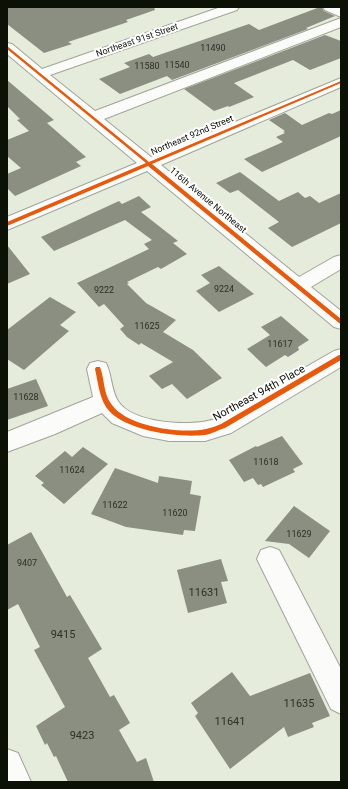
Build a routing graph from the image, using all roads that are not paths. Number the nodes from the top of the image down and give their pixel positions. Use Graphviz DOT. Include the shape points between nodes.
graph roads {
  1 [pos="233,7"];
  2 [pos="329,7"];
  3 [pos="341,13"];
  4 [pos="341,22"];
  5 [pos="7,47"];
  6 [pos="40,74"];
  7 [pos="341,82"];
  8 [pos="94,117"];
  9 [pos="149,163"];
  10 [pos="7,224"];
  11 [pos="341,261"];
  12 [pos="297,286"];
  13 [pos="341,322"];
  14 [pos="341,358"];
  15 [pos="98,369"];
  16 [pos="107,401"];
  17 [pos="7,442"];
  18 [pos="270,559"];
  19 [pos="341,699"];
  20 [pos="7,764"];
  21 [pos="14,782"];
  1 -- 6 [label="street, Northeast 91st Street"];
  2 -- 3 [label="street"];
  4 -- 8 [label="street"];
  5 -- 6 [label="street, 116th Avenue Northeast"];
  6 -- 8 [label="street, 116th Avenue Northeast"];
  7 -- 9 [label="street, Northeast 92nd Street"];
  8 -- 9 [label="street, 116th Avenue Northeast"];
  9 -- 10 [label="street, Northeast 92nd Street"];
  9 -- 12 [label="street, 116th Avenue Northeast"];
  11 -- 12 [label="street"];
  12 -- 13 [label="street, 116th Avenue Northeast"];
  14 -- 16 [label="street, Northeast 94th Place" via="223,426 206,432 189,434 146,428 126,421 111,409"];
  15 -- 16 [label="street, Northeast 94th Place"];
  16 -- 17 [label="street" via="47,428"];
  18 -- 19 [label="street"];
  20 -- 21 [label="street"];
}
